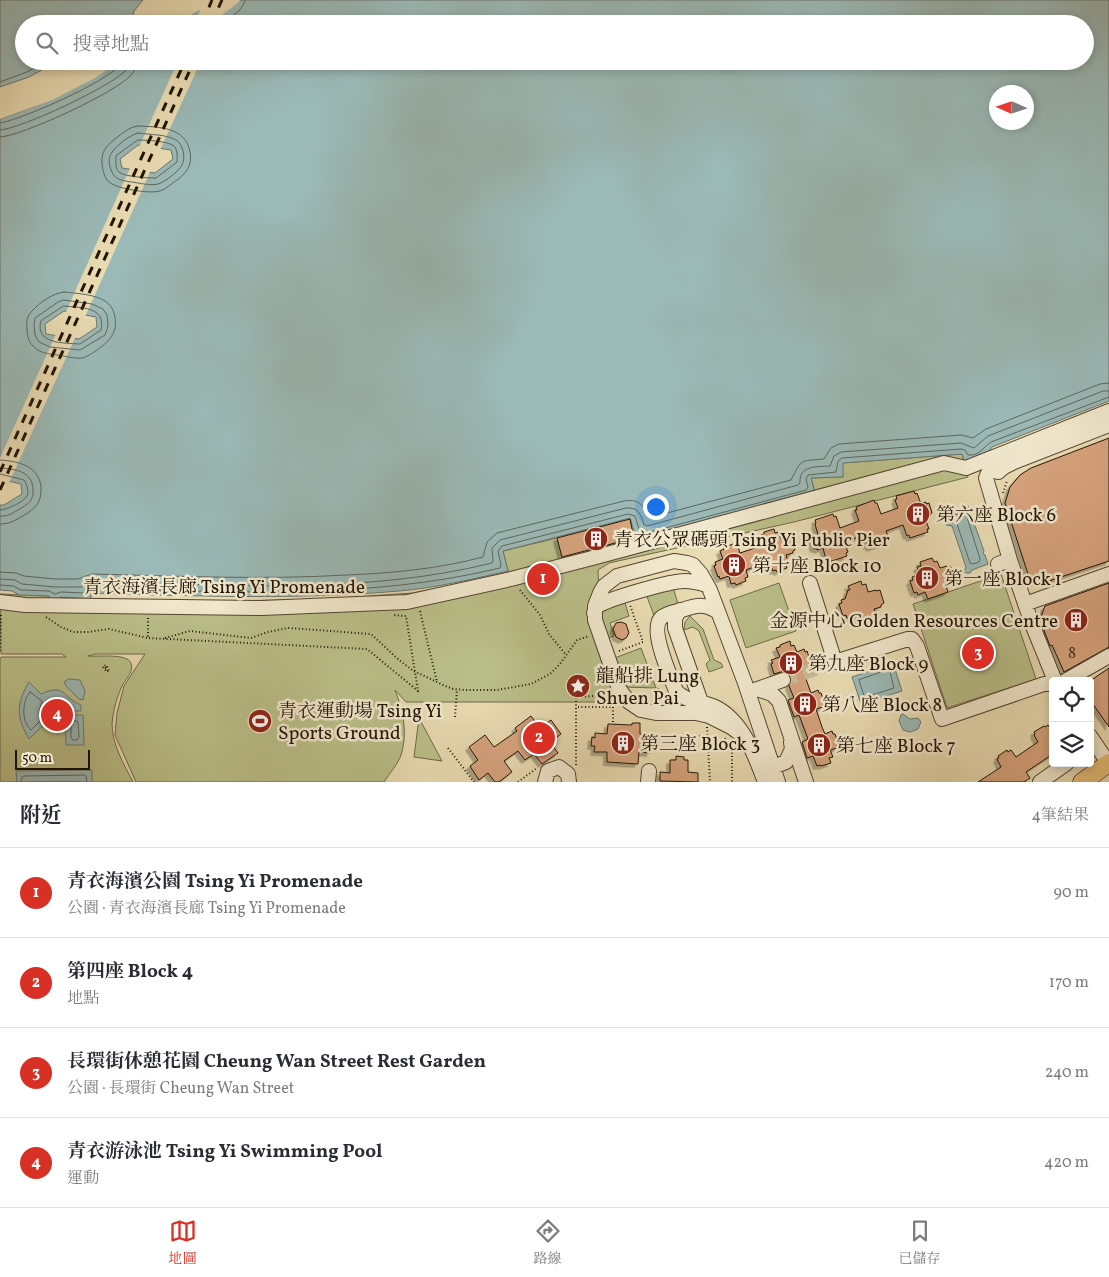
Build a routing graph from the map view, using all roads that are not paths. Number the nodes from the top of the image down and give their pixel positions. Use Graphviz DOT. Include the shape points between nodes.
graph roads {
  1 [pos="1109,411"];
  2 [pos="1109,425"];
  3 [pos="1109,574"];
  4 [pos="704,579"];
  5 [pos="810,583"];
  6 [pos="1046,597"];
  7 [pos="0,602"];
  8 [pos="1025,604"];
  9 [pos="674,612"];
  10 [pos="718,612"];
  11 [pos="594,614"];
  12 [pos="1032,624"];
  13 [pos="1109,656"];
  14 [pos="1053,677"];
  15 [pos="1072,677"];
  16 [pos="783,680"];
  17 [pos="1049,684"];
  18 [pos="752,691"];
  19 [pos="697,701"];
  20 [pos="790,734"];
  21 [pos="738,738"];
  22 [pos="1094,744"];
  23 [pos="1109,763"];
  24 [pos="773,767"];
  25 [pos="1061,767"];
  26 [pos="543,777"];
  27 [pos="573,777"];
  28 [pos="765,782"];
  29 [pos="778,782"];
  30 [pos="806,782"];
  31 [pos="1040,782"];
  32 [pos="1082,782"];
  1 -- 7 [label="street, 青衣海濱長廊 Tsing Yi Promenade" via="966,468 944,463 511,579 407,602 262,608"];
  2 -- 8 [label="street" via="994,478 992,488 997,496 1004,562"];
  3 -- 6 [label="street"];
  4 -- 10 [label="street"];
  4 -- 11 [label="street" via="675,582 608,600 596,608"];
  4 -- 11 [label="street" via="693,565 674,561 618,576 604,586"];
  5 -- 17 [label="street" via="835,662 912,639 942,719"];
  6 -- 8 [label="street"];
  6 -- 12 [label="street" via="1038,602"];
  8 -- 12 [label="street"];
  9 -- 10 [label="street" via="697,605 712,607"];
  9 -- 19 [label="street" via="674,628"];
  9 -- 19 [label="street" via="657,623 657,635 676,691"];
  10 -- 18 [label="street"];
  11 -- 21 [label="street" via="619,689 629,702 641,710 656,713 709,716 731,727"];
  12 -- 14 [label="street"];
  13 -- 15 [label="street"];
  16 -- 18 [label="street"];
  18 -- 20 [label="street" via="772,694 779,701"];
  18 -- 24 [label="street"];
  19 -- 21 [label="street" via="728,715 736,724"];
  20 -- 24 [label="street" via="792,749 786,762"];
  20 -- 30 [label="street"];
  21 -- 28 [label="street"];
  22 -- 23 [label="street"];
  23 -- 32 [label="main road"];
  24 -- 29 [label="street"];
  25 -- 31 [label="street"];
  26 -- 27 [label="street" via="551,769 559,768"];
}
